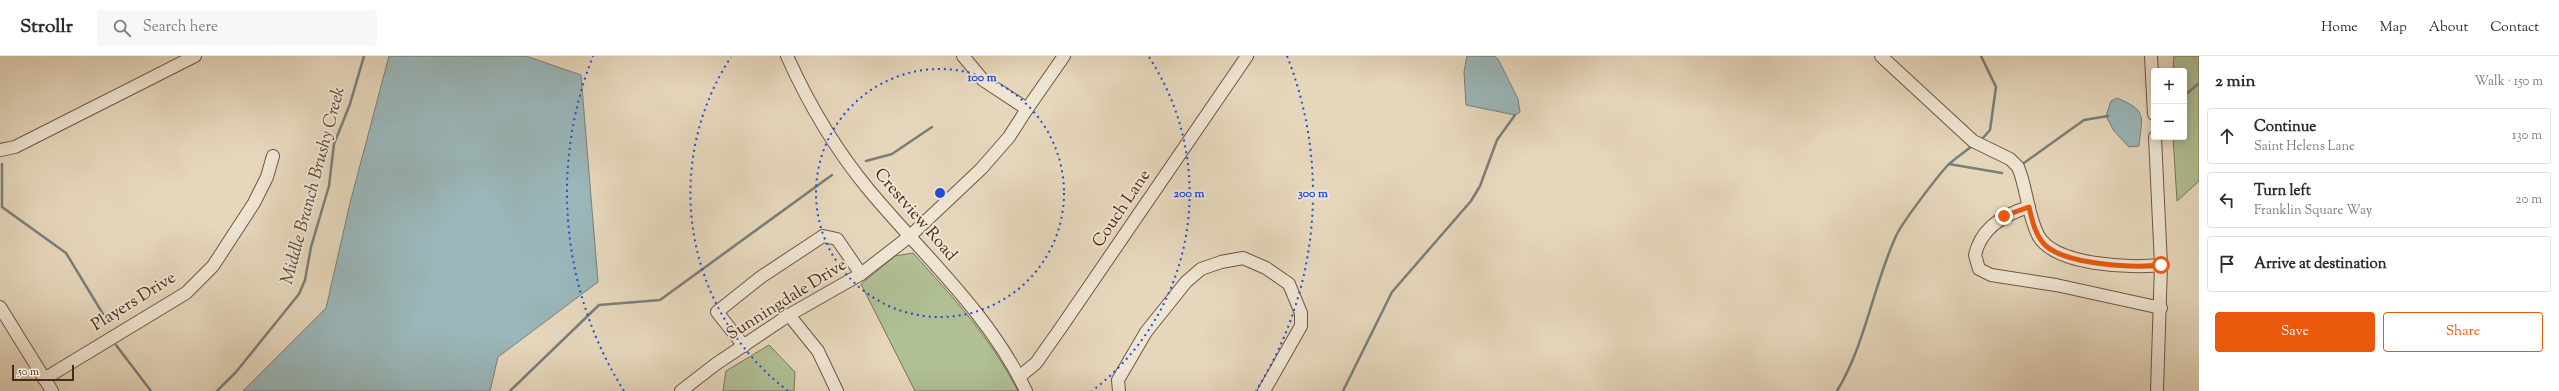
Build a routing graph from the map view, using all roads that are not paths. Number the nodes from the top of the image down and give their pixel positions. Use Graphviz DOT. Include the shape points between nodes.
graph roads {
  1 [pos="195,56"];
  2 [pos="787,56"];
  3 [pos="963,56"];
  4 [pos="1064,56"];
  5 [pos="1247,56"];
  6 [pos="1881,56"];
  7 [pos="2151,56"];
  8 [pos="2153,104"];
  9 [pos="1026,109"];
  10 [pos="2155,140"];
  11 [pos="0,150"];
  12 [pos="273,156"];
  13 [pos="2029,207"];
  14 [pos="910,236"];
  15 [pos="2161,265"];
  16 [pos="860,274"];
  17 [pos="0,307"];
  18 [pos="2161,308"];
  19 [pos="789,315"];
  20 [pos="744,346"];
  21 [pos="1019,377"];
  22 [pos="44,379"];
  23 [pos="52,391"];
  24 [pos="681,391"];
  25 [pos="837,391"];
  26 [pos="1026,391"];
  27 [pos="1119,391"];
  28 [pos="1264,391"];
  29 [pos="2157,391"];
  1 -- 11 [label="street" via="15,147"];
  2 -- 14 [label="street, Crestview Road" via="810,105 832,142 870,191"];
  3 -- 9 [label="street" via="983,80"];
  4 -- 9 [label="street, Sunningdale Drive"];
  5 -- 21 [label="street, Couch Lane" via="1036,363"];
  6 -- 13 [label="street" via="1973,141 2010,159 2018,167"];
  7 -- 8 [label="street"];
  9 -- 14 [label="street, Sunningdale Drive" via="1009,137 981,169"];
  10 -- 15 [label="street"];
  12 -- 22 [label="street, Players Drive" via="254,203 213,266 186,293"];
  13 -- 15 [label="street" via="2038,235 2048,248 2087,261 2113,266"];
  13 -- 18 [label="street" via="2004,216 1987,232 1975,254 1980,269 1991,275"];
  14 -- 16 [label="street, Sunningdale Drive"];
  14 -- 21 [label="street, Crestview Road" via="985,322"];
  15 -- 18 [label="street"];
  16 -- 19 [label="street, Sunningdale Drive"];
  16 -- 20 [label="street" via="837,239 823,236 717,312"];
  17 -- 22 [label="street"];
  18 -- 29 [label="street"];
  19 -- 20 [label="street, Sunningdale Drive"];
  19 -- 25 [label="street" via="818,351"];
  20 -- 24 [label="street, Sunningdale Drive"];
  21 -- 26 [label="street, Crestview Road"];
  22 -- 23 [label="street"];
  27 -- 28 [label="street" via="1118,380 1146,332 1186,282 1201,269 1243,258 1266,268 1289,284 1301,313 1301,326"];
}
